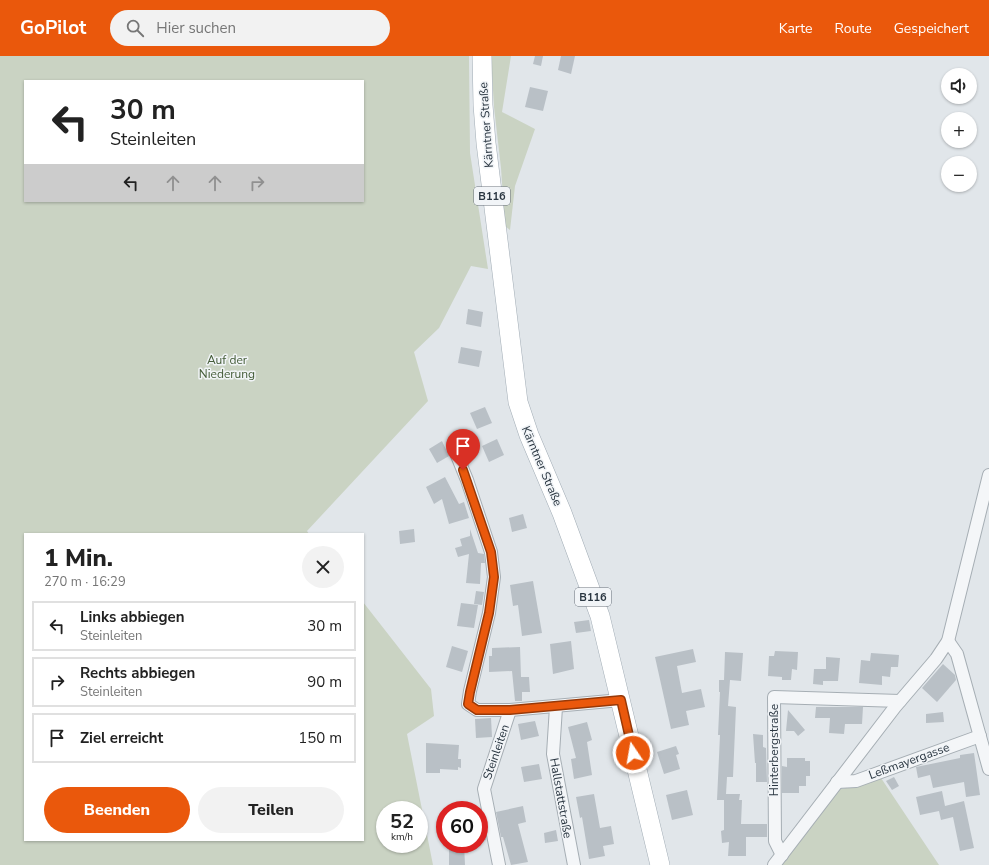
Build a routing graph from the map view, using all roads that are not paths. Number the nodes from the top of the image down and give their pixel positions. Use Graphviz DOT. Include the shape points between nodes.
graph roads {
  1 [pos="482,56"];
  2 [pos="456,453"];
  3 [pos="989,475"];
  4 [pos="948,642"];
  5 [pos="621,700"];
  6 [pos="900,701"];
  7 [pos="556,707"];
  8 [pos="510,710"];
  9 [pos="980,736"];
  10 [pos="989,769"];
  11 [pos="837,782"];
  12 [pos="782,855"];
  13 [pos="498,865"];
  14 [pos="574,865"];
  15 [pos="660,865"];
  16 [pos="774,865"];
  1 -- 5 [label="main road, Kärntner Straße / B116" via="486,151 518,402 596,603"];
  2 -- 8 [label="street, Steinleiten" via="491,552 494,577 489,613 468,704 477,710"];
  3 -- 4 [label="street"];
  4 -- 6 [label="street"];
  4 -- 9 [label="street" via="956,654"];
  5 -- 7 [label="street, Steinleiten"];
  5 -- 15 [label="main road, Kärntner Straße / B116"];
  6 -- 11 [label="street"];
  6 -- 12 [label="street, Hinterbergstraße" via="774,697 775,841"];
  7 -- 8 [label="street, Steinleiten"];
  7 -- 14 [label="street, Hallstattstraße" via="553,754"];
  8 -- 13 [label="street, Steinleiten" via="484,789"];
  9 -- 10 [label="street"];
  9 -- 11 [label="street, Leßmayergasse" via="856,781"];
  11 -- 12 [label="street"];
  12 -- 16 [label="street"];
}
